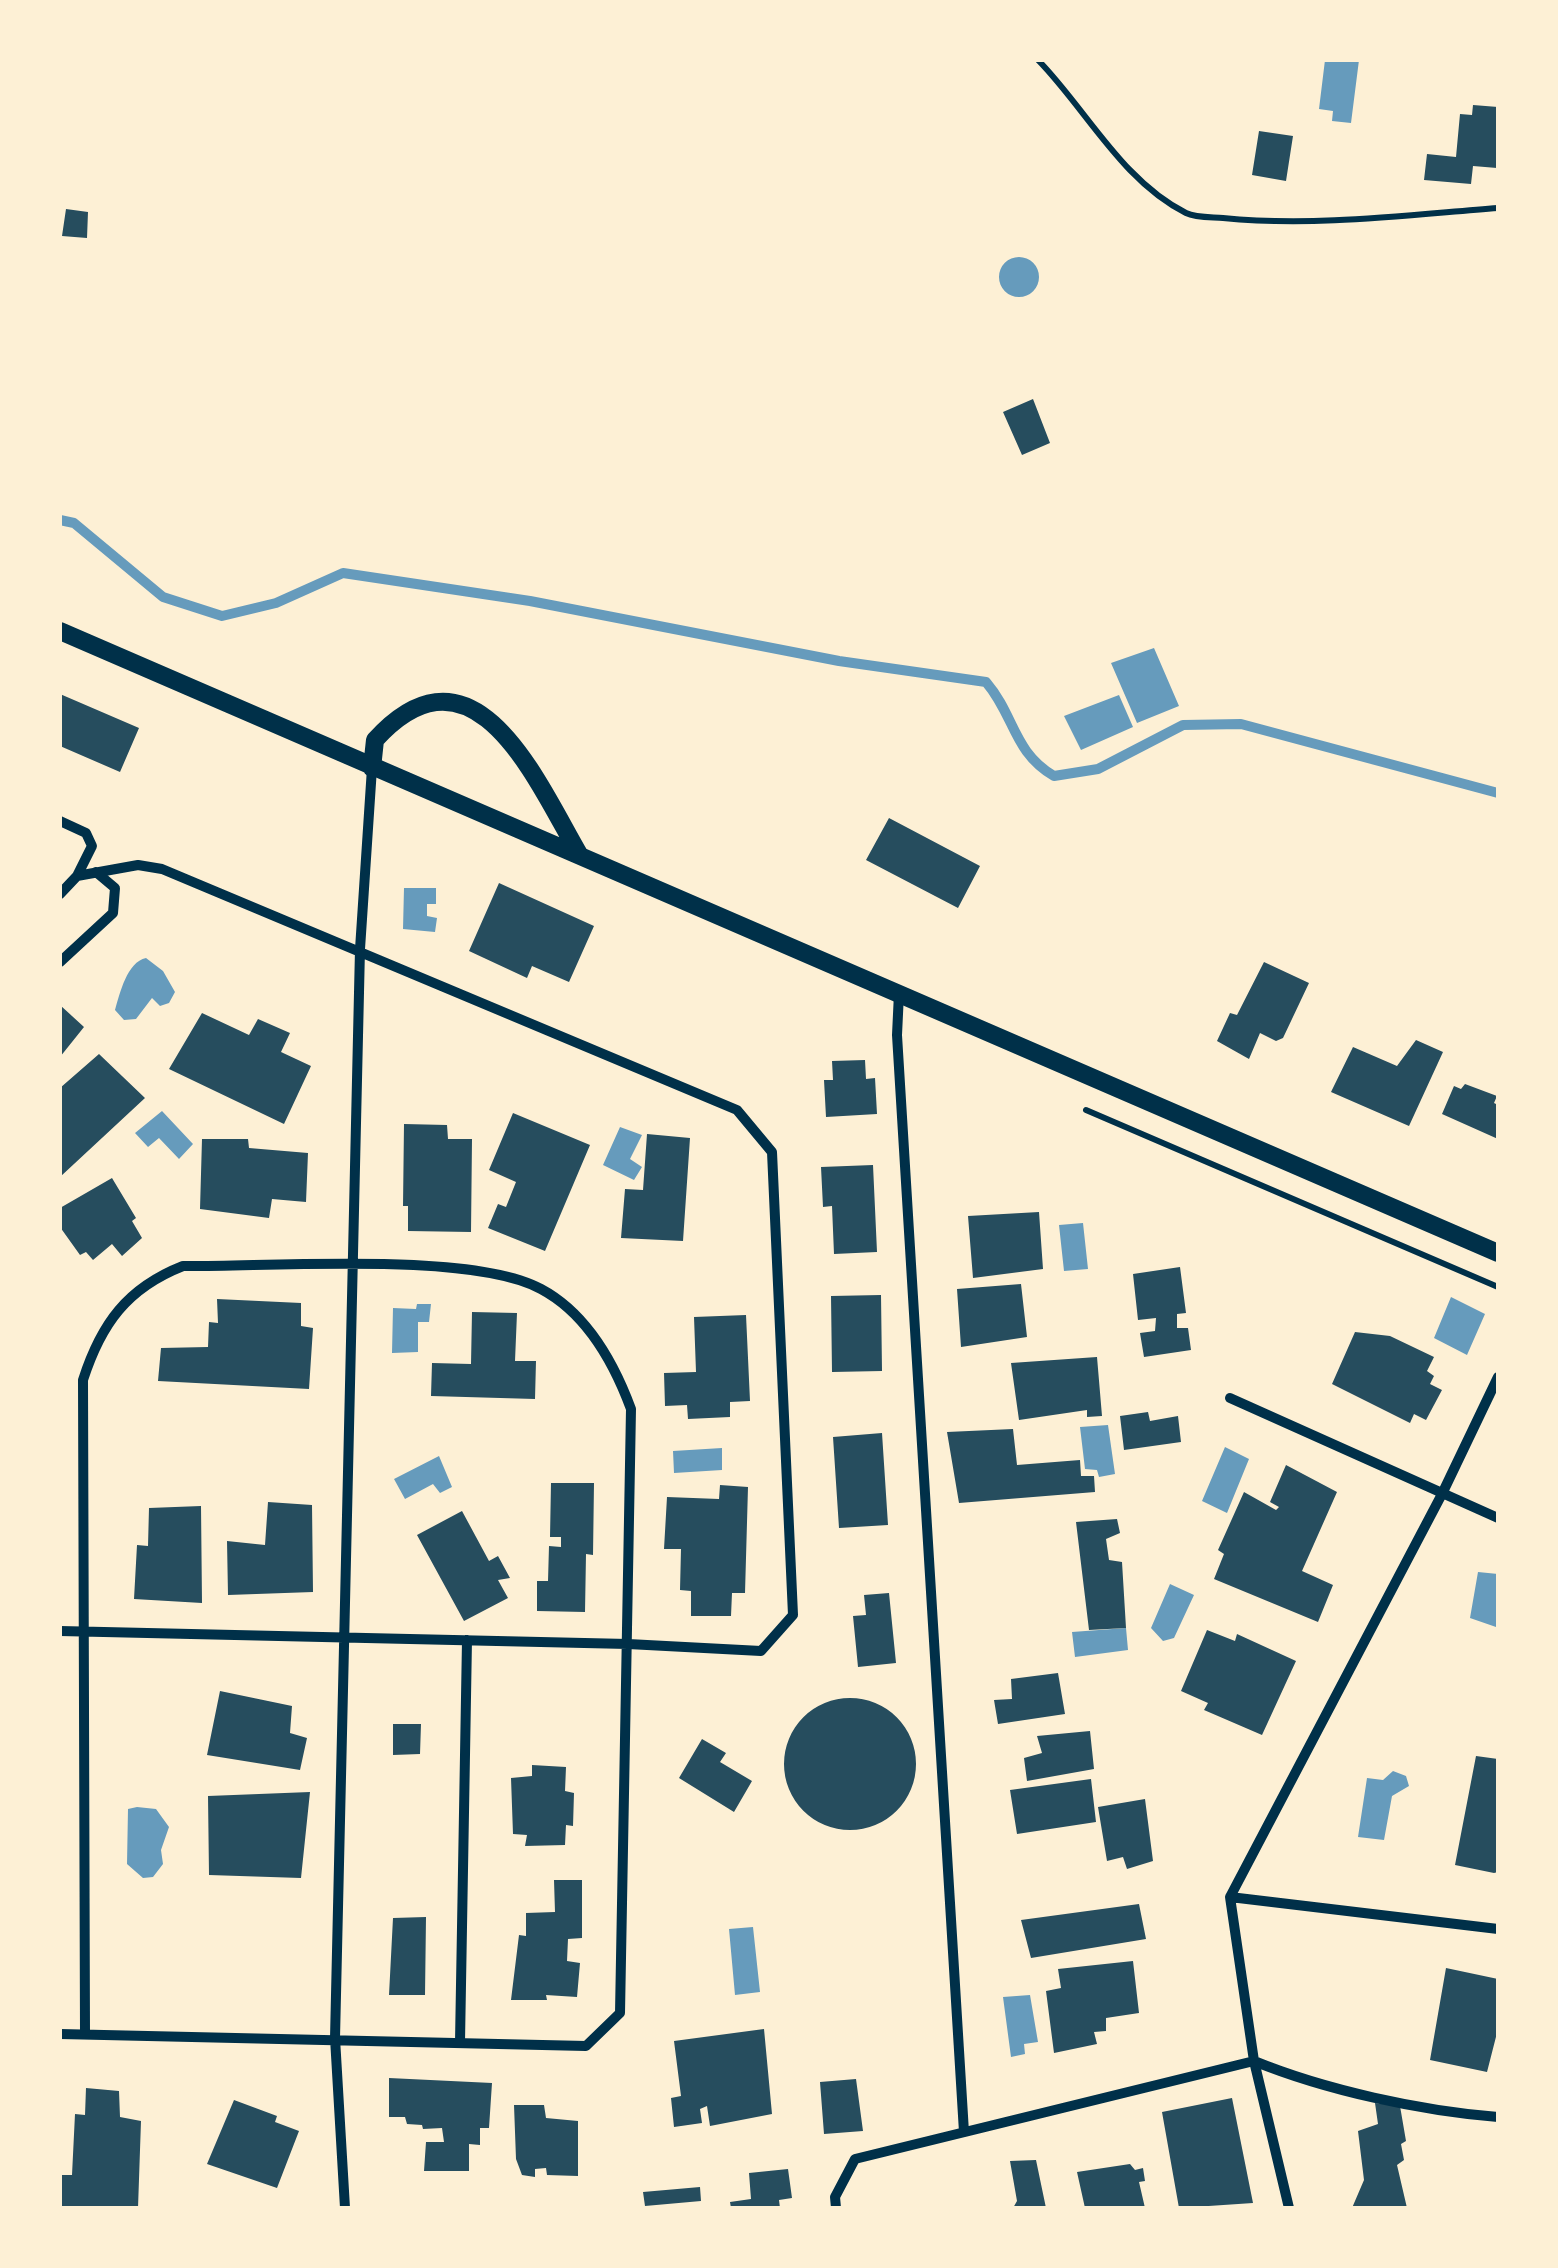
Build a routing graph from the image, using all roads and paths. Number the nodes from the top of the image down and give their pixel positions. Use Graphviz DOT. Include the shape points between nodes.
graph roads {
  1 [pos="1038,60"];
  2 [pos="1498,208"];
  3 [pos="60,631"];
  4 [pos="372,768"];
  5 [pos="60,821"];
  6 [pos="579,854"];
  7 [pos="96,872"];
  8 [pos="78,876"];
  9 [pos="60,894"];
  10 [pos="360,949"];
  11 [pos="60,962"];
  12 [pos="899,993"];
  13 [pos="1086,1110"];
  14 [pos="1498,1253"];
  15 [pos="355,1267"];
  16 [pos="1498,1287"];
  17 [pos="1498,1377"];
  18 [pos="1230,1398"];
  19 [pos="1442,1494"];
  20 [pos="1498,1518"];
  21 [pos="60,1631"];
  22 [pos="85,1632"];
  23 [pos="344,1636"];
  24 [pos="468,1640"];
  25 [pos="628,1644"];
  26 [pos="1230,1897"];
  27 [pos="1498,1929"];
  28 [pos="60,2034"];
  29 [pos="85,2034"];
  30 [pos="335,2038"];
  31 [pos="460,2042"];
  32 [pos="1254,2061"];
  33 [pos="1498,2117"];
  34 [pos="964,2132"];
  35 [pos="345,2208"];
  36 [pos="836,2208"];
  37 [pos="1288,2208"];
  1 -- 2 [label="path" via="1122,164 1188,214 1257,222"];
  3 -- 4 [label="street"];
  4 -- 6 [label="street"];
  4 -- 6 [label="street" via="375,740 414,710 438,704 486,715 504,730"];
  4 -- 10 [label="street"];
  5 -- 8 [label="street" via="86,833 92,846"];
  6 -- 12 [label="street"];
  7 -- 8 [label="street"];
  7 -- 10 [label="street" via="162,868"];
  7 -- 11 [label="street" via="115,888 112,913"];
  8 -- 9 [label="street"];
  10 -- 15 [label="street"];
  10 -- 25 [label="street" via="736,1110 772,1152 792,1615 761,1651"];
  12 -- 14 [label="street"];
  12 -- 34 [label="street"];
  13 -- 16 [label="path"];
  15 -- 22 [label="street" via="184,1266 151,1279 120,1305 97,1338 83,1380"];
  15 -- 23 [label="street"];
  15 -- 25 [label="street" via="474,1268 505,1276 564,1305 597,1342 618,1372 631,1409"];
  17 -- 19 [label="street"];
  18 -- 19 [label="street"];
  19 -- 20 [label="street"];
  19 -- 26 [label="street"];
  21 -- 22 [label="street"];
  22 -- 23 [label="street"];
  22 -- 29 [label="street"];
  23 -- 24 [label="street"];
  23 -- 30 [label="street"];
  24 -- 25 [label="street"];
  24 -- 31 [label="street"];
  25 -- 31 [label="street" via="620,2012 586,2046"];
  26 -- 27 [label="street"];
  26 -- 32 [label="street"];
  28 -- 29 [label="street"];
  29 -- 30 [label="street"];
  30 -- 31 [label="street"];
  30 -- 35 [label="street"];
  32 -- 33 [label="street" via="1425,2107"];
  32 -- 34 [label="street"];
  32 -- 37 [label="street"];
  34 -- 36 [label="street" via="855,2158"];
}
